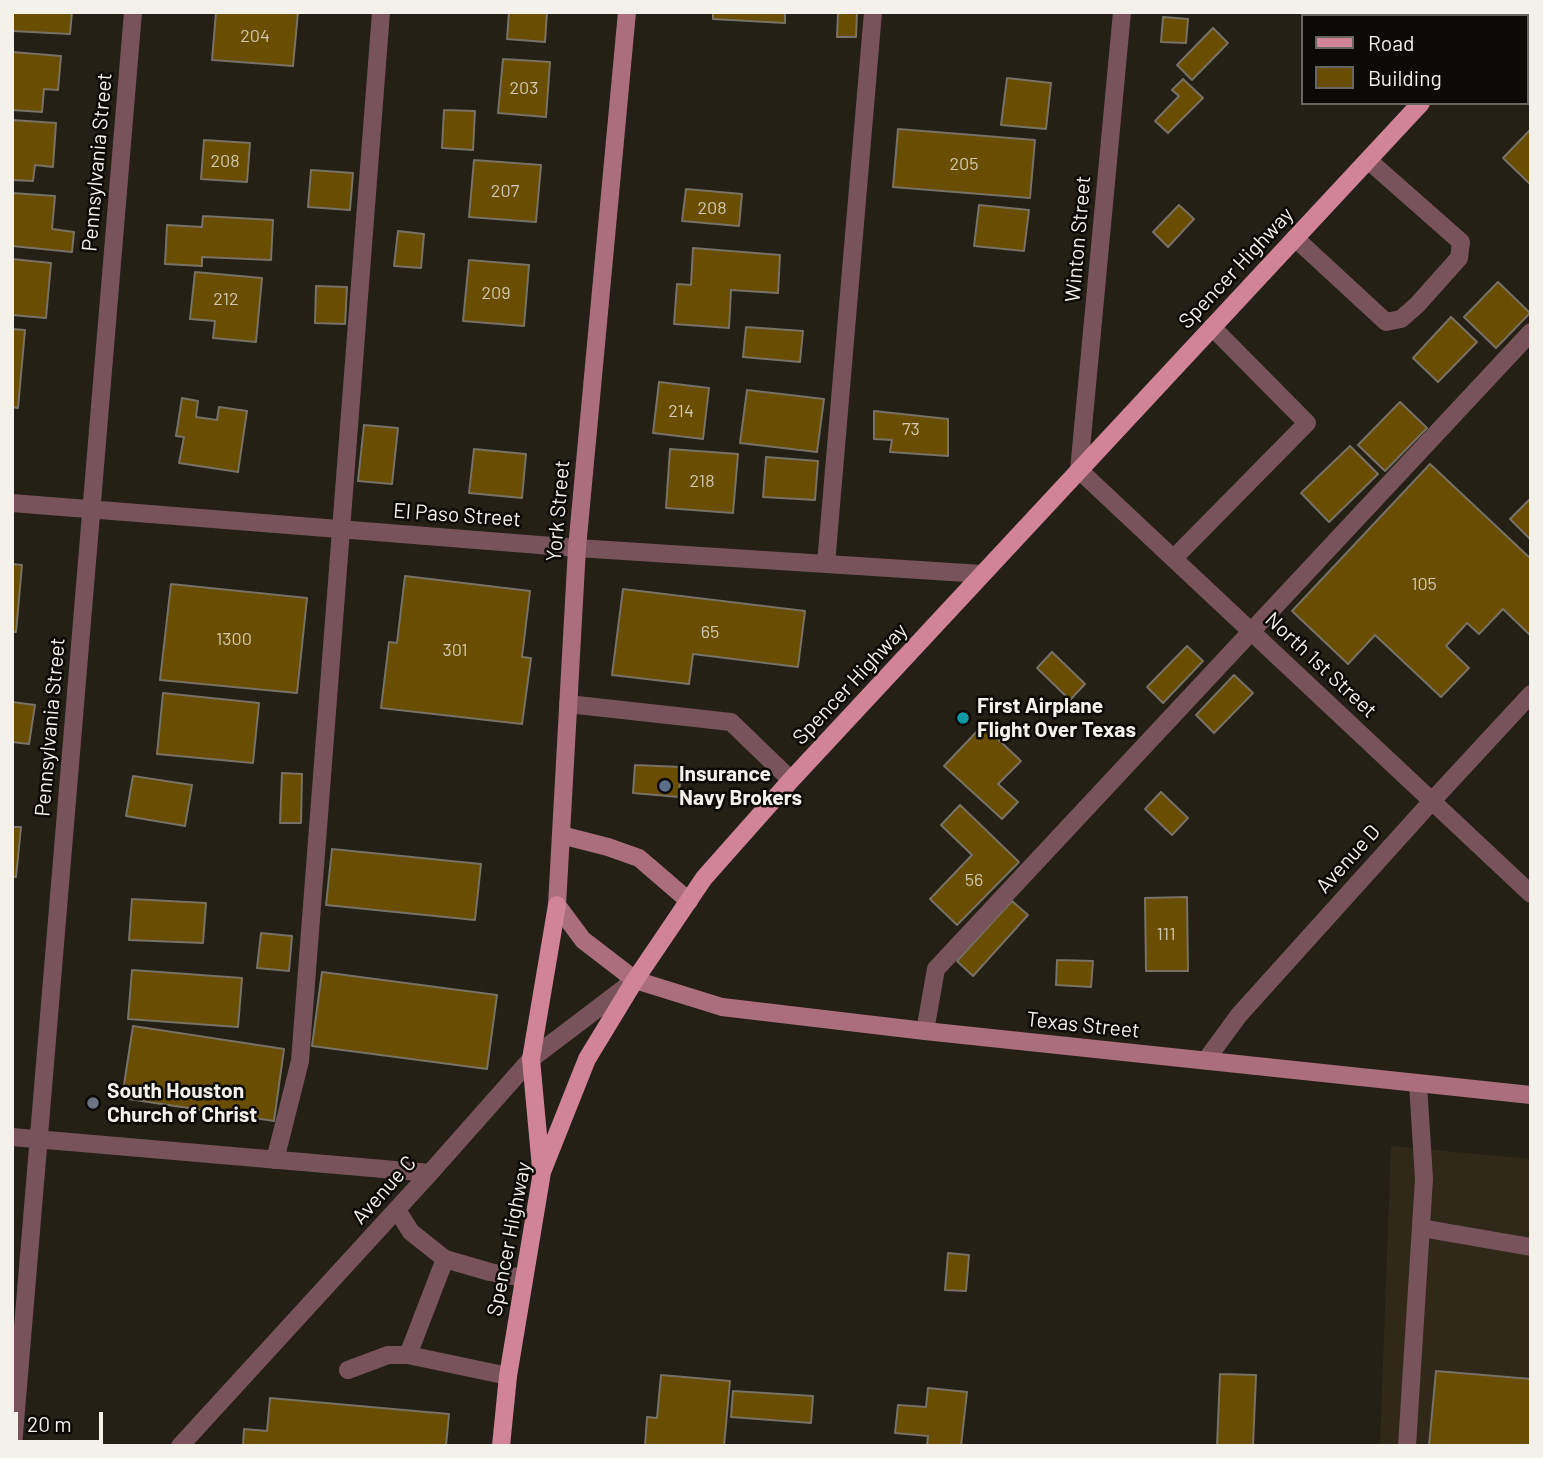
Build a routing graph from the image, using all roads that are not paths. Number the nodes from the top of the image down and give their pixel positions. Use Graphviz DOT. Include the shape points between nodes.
graph roads {
  1 [pos="133,12"];
  2 [pos="381,12"];
  3 [pos="627,12"];
  4 [pos="873,12"];
  5 [pos="1122,12"];
  6 [pos="1418,105"];
  7 [pos="1368,160"];
  8 [pos="1295,239"];
  9 [pos="1212,327"];
  10 [pos="1531,332"];
  11 [pos="1079,470"];
  12 [pos="12,503"];
  13 [pos="91,509"];
  14 [pos="341,529"];
  15 [pos="578,548"];
  16 [pos="1174,558"];
  17 [pos="826,564"];
  18 [pos="982,574"];
  19 [pos="1251,632"];
  20 [pos="1531,694"];
  21 [pos="568,704"];
  22 [pos="791,780"];
  23 [pos="1432,801"];
  24 [pos="561,835"];
  25 [pos="1531,894"];
  26 [pos="689,901"];
  27 [pos="557,905"];
  28 [pos="635,980"];
  29 [pos="925,1031"];
  30 [pos="531,1059"];
  31 [pos="1206,1060"];
  32 [pos="1418,1084"];
  33 [pos="1531,1095"];
  34 [pos="12,1137"];
  35 [pos="38,1139"];
  36 [pos="275,1160"];
  37 [pos="542,1172"];
  38 [pos="430,1173"];
  39 [pos="397,1210"];
  40 [pos="1421,1228"];
  41 [pos="1531,1247"];
  42 [pos="445,1259"];
  43 [pos="523,1278"];
  44 [pos="408,1355"];
  45 [pos="348,1370"];
  46 [pos="508,1376"];
  47 [pos="13,1446"];
  48 [pos="180,1446"];
  49 [pos="501,1446"];
  50 [pos="1407,1446"];
  1 -- 13 [label="street, Pennsylvania Street"];
  2 -- 14 [label="street"];
  3 -- 15 [label="street, York Street"];
  4 -- 17 [label="street"];
  5 -- 11 [label="street, Winton Street"];
  6 -- 7 [label="main road, Spencer Highway"];
  7 -- 8 [label="main road, Spencer Highway"];
  7 -- 8 [label="street" via="1461,242 1459,258 1417,305 1401,319 1386,322"];
  8 -- 9 [label="main road, Spencer Highway"];
  9 -- 11 [label="main road, Spencer Highway"];
  9 -- 16 [label="street" via="1307,423"];
  10 -- 19 [label="street"];
  11 -- 16 [label="street, North 1st Street"];
  11 -- 18 [label="main road, Spencer Highway"];
  12 -- 13 [label="street, El Paso Street"];
  13 -- 14 [label="street, El Paso Street"];
  13 -- 35 [label="street, Pennsylvania Street"];
  14 -- 15 [label="street, El Paso Street"];
  14 -- 36 [label="street" via="300,1061"];
  15 -- 17 [label="street, El Paso Street"];
  15 -- 21 [label="street, York Street"];
  16 -- 19 [label="street, North 1st Street"];
  17 -- 18 [label="street, El Paso Street"];
  18 -- 22 [label="main road, Spencer Highway"];
  19 -- 23 [label="street, North 1st Street"];
  19 -- 29 [label="street" via="936,969"];
  20 -- 23 [label="street, Avenue D"];
  21 -- 22 [label="street" via="731,722"];
  21 -- 24 [label="street, York Street"];
  22 -- 26 [label="main road, Spencer Highway"];
  23 -- 25 [label="street, North 1st Street"];
  23 -- 31 [label="street, Avenue D" via="1239,1015"];
  24 -- 26 [label="street" via="639,858"];
  24 -- 27 [label="street, York Street"];
  26 -- 28 [label="main road, Spencer Highway"];
  27 -- 28 [label="street" via="583,940"];
  27 -- 30 [label="main road"];
  28 -- 29 [label="street, Texas Street" via="722,1007"];
  28 -- 30 [label="street, Avenue C"];
  28 -- 37 [label="main road, Spencer Highway" via="587,1059"];
  29 -- 31 [label="street, Texas Street"];
  30 -- 37 [label="main road"];
  30 -- 38 [label="street, Avenue C"];
  31 -- 32 [label="street, Texas Street"];
  32 -- 33 [label="street, Texas Street"];
  32 -- 40 [label="street" via="1424,1179"];
  34 -- 35 [label="street"];
  35 -- 36 [label="street"];
  35 -- 47 [label="street, Pennsylvania Street"];
  36 -- 38 [label="street"];
  37 -- 43 [label="main road, Spencer Highway"];
  38 -- 39 [label="street, Avenue C"];
  39 -- 42 [label="street" via="411,1232"];
  39 -- 48 [label="street, Avenue C"];
  40 -- 41 [label="street"];
  40 -- 50 [label="street"];
  42 -- 43 [label="street"];
  42 -- 44 [label="street"];
  43 -- 46 [label="main road, Spencer Highway"];
  44 -- 45 [label="street" via="388,1355"];
  44 -- 46 [label="street"];
  46 -- 49 [label="main road, Spencer Highway"];
}
